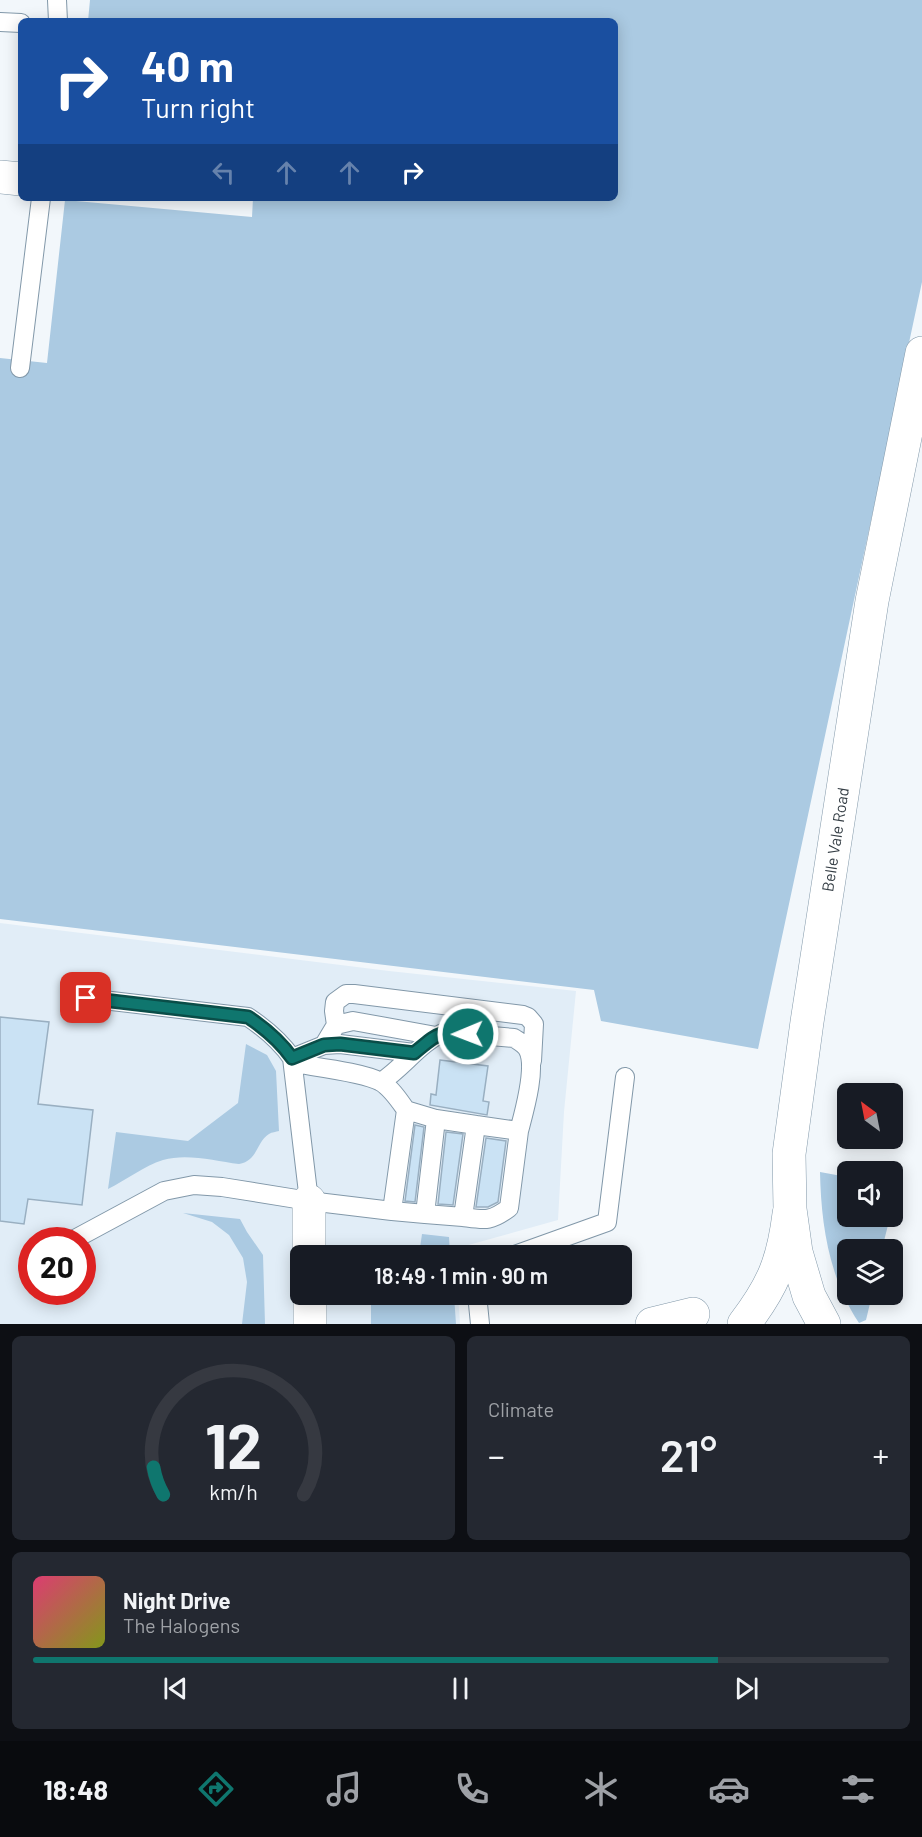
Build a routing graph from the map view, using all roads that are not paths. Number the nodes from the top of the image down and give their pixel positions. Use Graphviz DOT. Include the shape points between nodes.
graph roads {
  1 [pos="57,0"];
  2 [pos="58,18"];
  3 [pos="0,22"];
  4 [pos="18,23"];
  5 [pos="0,177"];
  6 [pos="18,179"];
  7 [pos="40,201"];
  8 [pos="920,367"];
  9 [pos="20,368"];
  10 [pos="86,998"];
  11 [pos="336,1025"];
  12 [pos="436,1036"];
  13 [pos="324,1045"];
  14 [pos="414,1053"];
  15 [pos="293,1060"];
  16 [pos="532,1061"];
  17 [pos="625,1077"];
  18 [pos="381,1082"];
  19 [pos="406,1110"];
  20 [pos="436,1119"];
  21 [pos="476,1125"];
  22 [pos="519,1131"];
  23 [pos="309,1201"];
  24 [pos="790,1209"];
  25 [pos="393,1211"];
  26 [pos="426,1214"];
  27 [pos="464,1217"];
  28 [pos="96,1228"];
  29 [pos="309,1245"];
  30 [pos="543,1245"];
  31 [pos="310,1305"];
  32 [pos="478,1305"];
  33 [pos="693,1314"];
  34 [pos="819,1322"];
  35 [pos="310,1324"];
  36 [pos="480,1324"];
  37 [pos="652,1324"];
  38 [pos="744,1324"];
  1 -- 2 [label="lane"];
  3 -- 4 [label="lane"];
  5 -- 6 [label="main road"];
  7 -- 9 [label="lane"];
  8 -- 24 [label="main road, Belle Vale Road" via="872,602 807,1022 789,1154"];
  10 -- 15 [label="lane" via="248,1017 276,1039"];
  11 -- 12 [label="lane" via="353,1021"];
  11 -- 13 [label="lane"];
  11 -- 16 [label="lane" via="335,1002 346,994 523,1015 534,1024"];
  12 -- 14 [label="lane"];
  12 -- 16 [label="lane" via="445,1032 514,1038 523,1043"];
  13 -- 14 [label="lane"];
  13 -- 15 [label="lane"];
  14 -- 18 [label="lane"];
  15 -- 18 [label="lane"];
  15 -- 23 [label="lane"];
  16 -- 22 [label="lane"];
  17 -- 30 [label="lane" via="607,1222"];
  18 -- 19 [label="lane"];
  19 -- 20 [label="lane"];
  19 -- 25 [label="lane"];
  20 -- 21 [label="lane"];
  20 -- 26 [label="lane"];
  21 -- 22 [label="lane"];
  21 -- 27 [label="lane"];
  22 -- 27 [label="lane" via="509,1208 484,1220"];
  23 -- 25 [label="lane"];
  23 -- 28 [label="lane" via="222,1187 179,1186"];
  23 -- 29 [label="main road"];
  24 -- 34 [label="main road, Belle Vale Road" via="799,1266"];
  24 -- 38 [label="main road" via="777,1271"];
  25 -- 26 [label="lane"];
  26 -- 27 [label="lane"];
  31 -- 35 [label="main road"];
  32 -- 36 [label="lane"];
  33 -- 37 [label="main road"];
}
